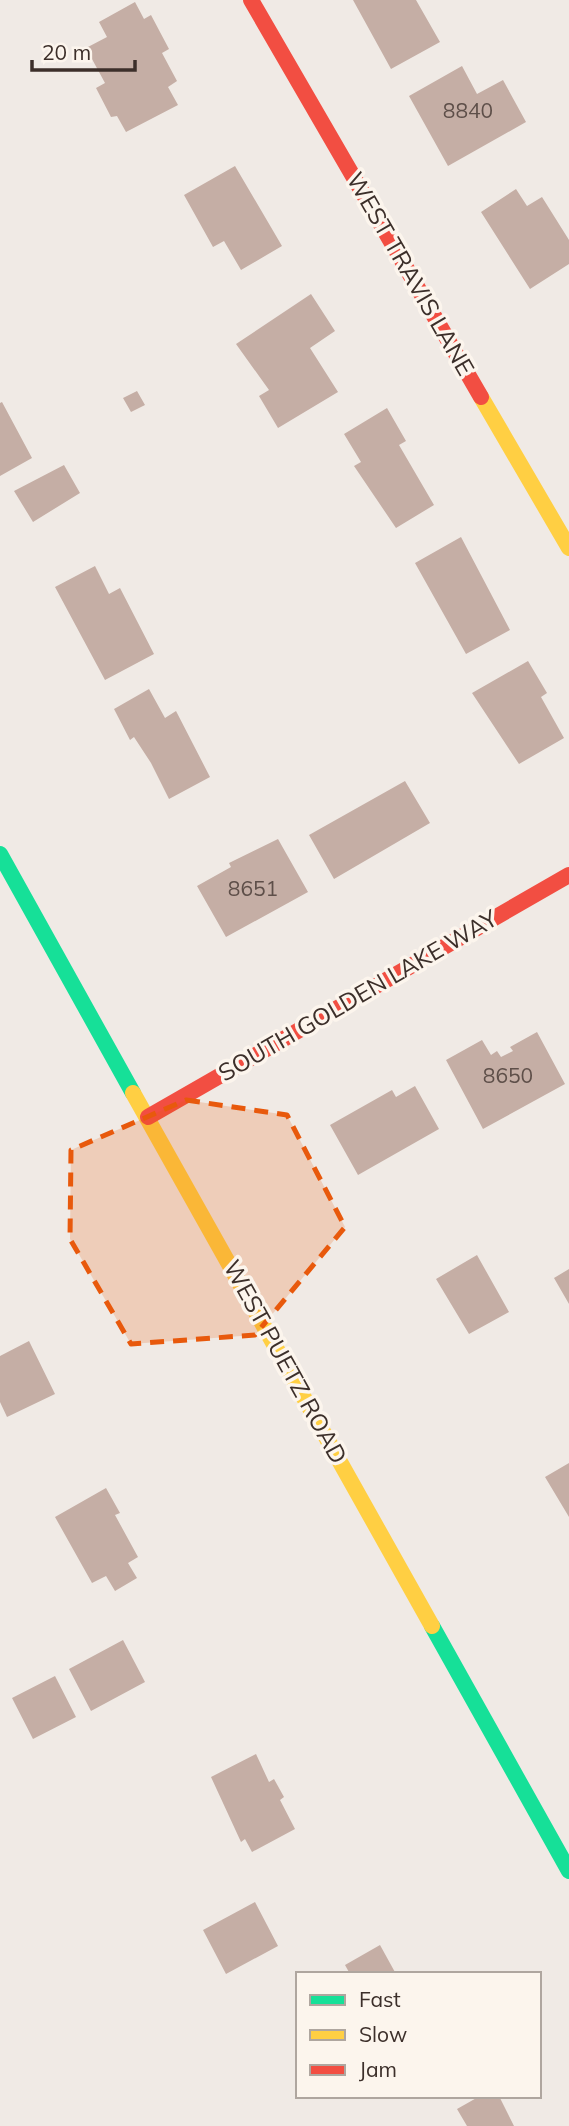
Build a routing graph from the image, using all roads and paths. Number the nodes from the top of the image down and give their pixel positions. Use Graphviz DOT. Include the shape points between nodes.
graph roads {
  1 [pos="251,0"];
  2 [pos="569,548"];
  3 [pos="0,854"];
  4 [pos="569,875"];
  5 [pos="148,1117"];
  6 [pos="569,1871"];
  1 -- 2 [label="street, WEST TRAVIS LANE"];
  3 -- 5 [label="street, WEST PUETZ ROAD"];
  4 -- 5 [label="street, SOUTH GOLDEN LAKE WAY"];
  5 -- 6 [label="street, WEST PUETZ ROAD"];
}
